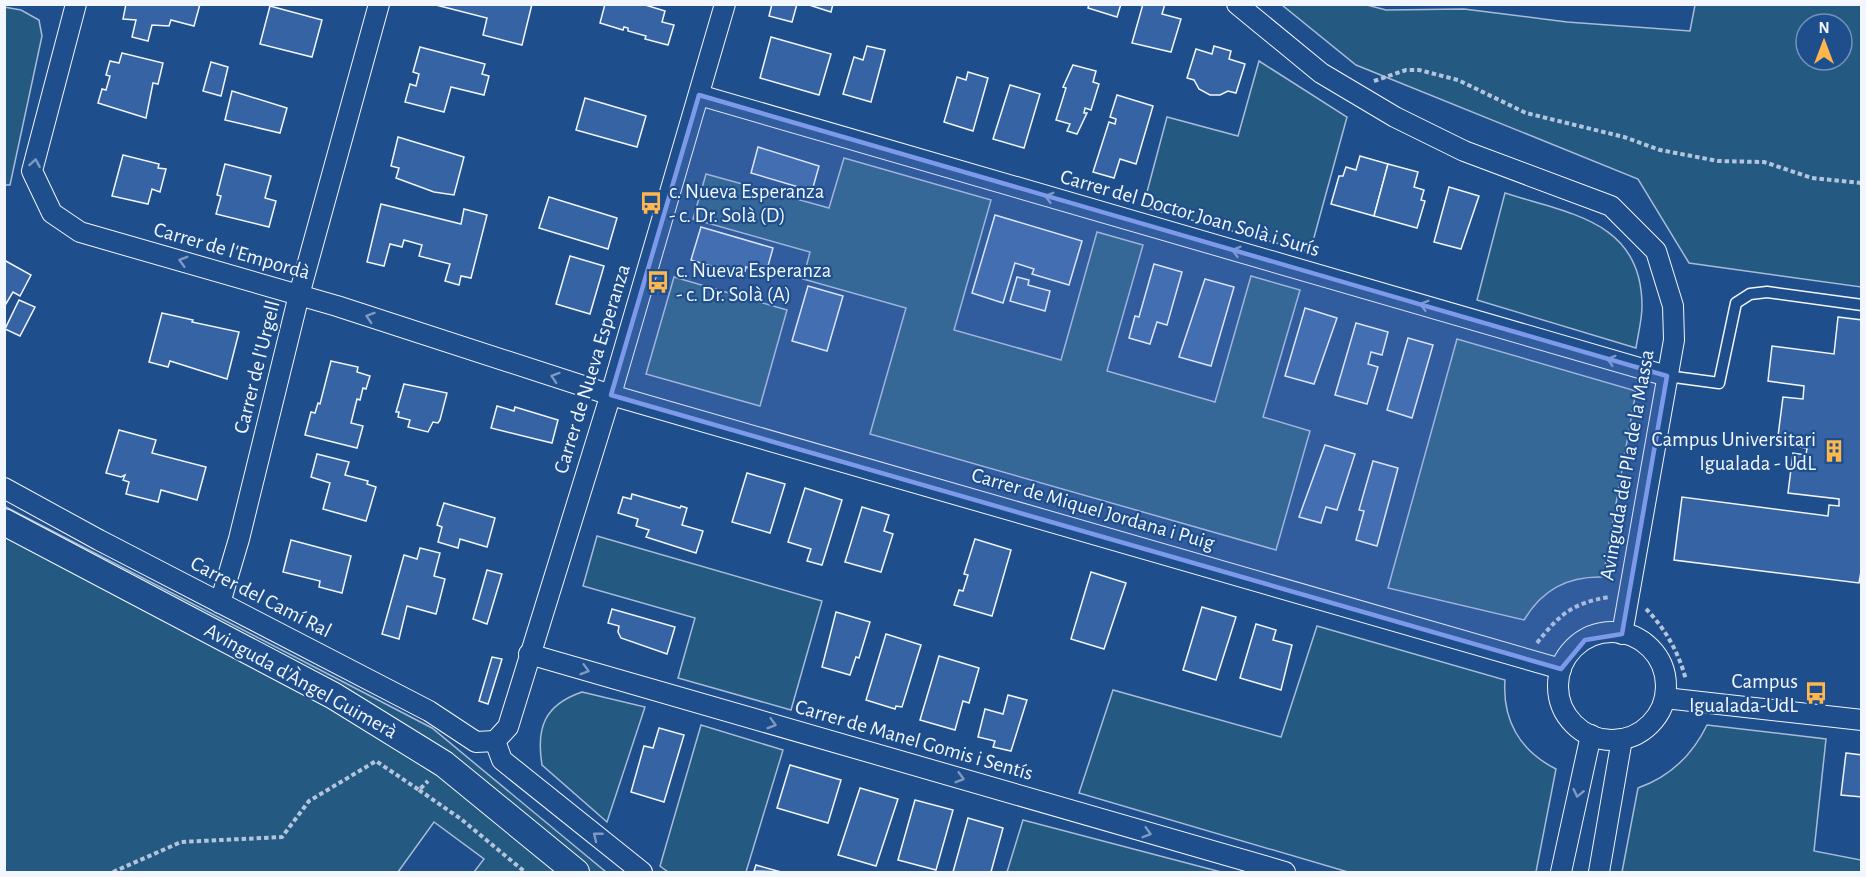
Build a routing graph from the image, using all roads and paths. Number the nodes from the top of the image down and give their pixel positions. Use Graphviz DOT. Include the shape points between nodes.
graph roads {
  1 [pos="76,4"];
  2 [pos="379,4"];
  3 [pos="725,4"];
  4 [pos="1237,4"];
  5 [pos="1351,91"];
  6 [pos="699,95"];
  7 [pos="1862,183"];
  8 [pos="299,295"];
  9 [pos="1862,305"];
  10 [pos="1667,376"];
  11 [pos="611,396"];
  12 [pos="4,488"];
  13 [pos="4,522"];
  14 [pos="1627,598"];
  15 [pos="220,603"];
  16 [pos="1622,634"];
  17 [pos="1533,650"];
  18 [pos="529,654"];
  19 [pos="1561,669"];
  20 [pos="1689,687"];
  21 [pos="1665,698"];
  22 [pos="1862,720"];
  23 [pos="1591,735"];
  24 [pos="1622,739"];
  25 [pos="495,741"];
  26 [pos="444,764"];
  27 [pos="419,790"];
  28 [pos="113,873"];
  29 [pos="525,873"];
  30 [pos="576,873"];
  31 [pos="642,873"];
  32 [pos="1285,873"];
  33 [pos="1561,873"];
  34 [pos="1599,873"];
  8 -- 1 [label="street, Carrer de l'Empordà, one-way" via="80,232 52,213 32,171"];
  2 -- 8 [label="street, Carrer de l'Urgell"];
  3 -- 6 [label="street, Carrer de Nueva Esperanza"];
  4 -- 5 [label="street, Avinguda del Pla de la Massa" via="1321,73"];
  5 -- 7 [label="path" via="1395,72 1419,70 1458,80 1526,113 1660,150 1718,161 1764,162 1812,178"];
  5 -- 10 [label="street, Avinguda del Pla de la Massa" via="1464,151 1611,206 1656,251 1673,306 1674,340"];
  10 -- 6 [label="street, Carrer del Doctor Joan Solà i Surís, one-way"];
  6 -- 11 [label="street, Carrer de Nueva Esperanza"];
  11 -- 8 [label="street, Carrer de l'Empordà, one-way"];
  8 -- 15 [label="street, Carrer de l'Urgell"];
  9 -- 10 [label="lane" via="1767,292 1750,294 1736,303 1719,383"];
  10 -- 14 [label="street, Avinguda del Pla de la Massa"];
  11 -- 18 [label="street, Carrer de Nueva Esperanza"];
  11 -- 19 [label="street, Carrer de Miquel Jordana i Puig"];
  12 -- 15 [label="street, Carrer del Camí Ral"];
  13 -- 26 [label="street, Avinguda d'Àngel Guimerà" via="334,696"];
  14 -- 16 [label="street, Avinguda del Pla de la Massa"];
  14 -- 17 [label="path" via="1607,596 1580,604 1557,617"];
  14 -- 20 [label="path" via="1647,610 1669,638"];
  15 -- 25 [label="street, Carrer del Camí Ral" via="429,711 476,742"];
  16 -- 19 [label="street" via="1603,634 1585,640 1570,653"];
  16 -- 21 [label="street" via="1642,642 1657,657 1665,677"];
  18 -- 25 [label="street, Carrer de Nueva Esperanza" via="508,727"];
  18 -- 32 [label="street, Carrer de Manel Gomis i Sentís, one-way"];
  19 -- 23 [label="street" via="1558,685 1563,708 1571,722"];
  21 -- 22 [label="street"];
  21 -- 24 [label="street" via="1649,725"];
  23 -- 24 [label="street" via="1606,740"];
  23 -- 33 [label="street, one-way"];
  24 -- 34 [label="street"];
  31 -- 25 [label="street, one-way" via="502,760"];
  26 -- 27 [label="path"];
  26 -- 30 [label="street, Avinguda d'Àngel Guimerà"];
  27 -- 28 [label="path" via="376,760 309,801 282,837 181,842"];
  27 -- 29 [label="path" via="461,819"];
}
